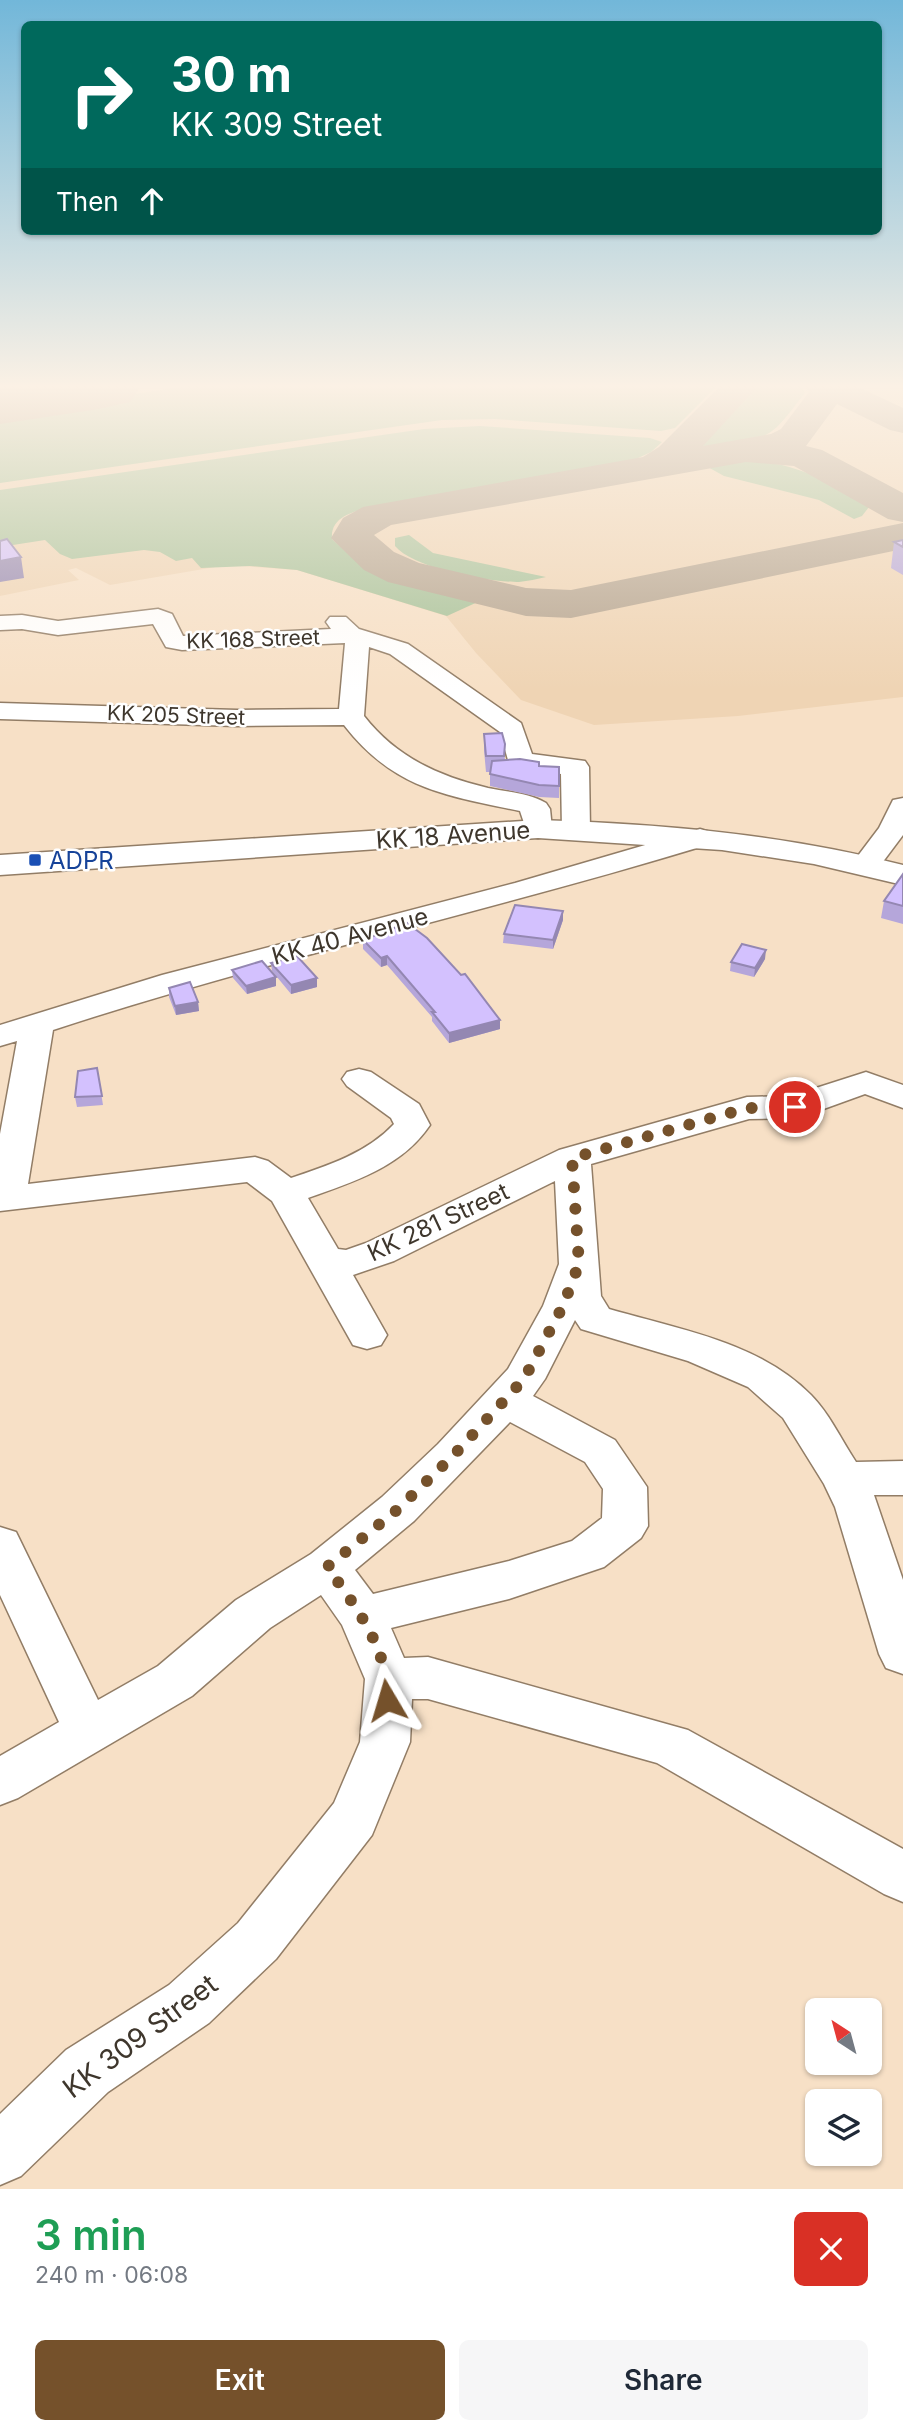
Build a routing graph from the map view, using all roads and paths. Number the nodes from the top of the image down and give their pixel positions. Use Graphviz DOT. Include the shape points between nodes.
graph roads {
  1 [pos="0,623"];
  2 [pos="346,629"];
  3 [pos="0,711"];
  4 [pos="351,717"];
  5 [pos="903,806"];
  6 [pos="538,829"];
  7 [pos="576,830"];
  8 [pos="700,838"];
  9 [pos="866,864"];
  10 [pos="0,865"];
  11 [pos="903,876"];
  12 [pos="37,1023"];
  13 [pos="0,1035"];
  14 [pos="359,1079"];
  15 [pos="901,1095"];
  16 [pos="572,1158"];
  17 [pos="286,1193"];
  18 [pos="3,1198"];
  19 [pos="325,1260"];
  20 [pos="579,1264"];
  21 [pos="367,1335"];
  22 [pos="504,1400"];
  23 [pos="903,1478"];
  24 [pos="844,1479"];
  25 [pos="0,1545"];
  26 [pos="327,1567"];
  27 [pos="362,1616"];
  28 [pos="903,1654"];
  29 [pos="388,1679"];
  30 [pos="88,1731"];
  31 [pos="0,1782"];
  32 [pos="903,1877"];
  33 [pos="0,2155"];
  1 -- 2 [label="street, KK 168 Street" via="58,628 158,616 175,642 188,643"];
  2 -- 4 [label="street" via="358,648"];
  2 -- 7 [label="street" via="399,649 512,729 520,761 575,767"];
  3 -- 4 [label="street, KK 205 Street"];
  4 -- 6 [label="street" via="375,747 414,773 536,809"];
  5 -- 9 [label="street" via="893,829"];
  6 -- 7 [label="main road, KK 18 Avenue"];
  6 -- 10 [label="main road, KK 18 Avenue"];
  7 -- 8 [label="main road, KK 18 Avenue"];
  8 -- 9 [label="main road, KK 18 Avenue"];
  8 -- 12 [label="street, KK 40 Avenue"];
  9 -- 11 [label="main road, KK 18 Avenue"];
  12 -- 13 [label="street, KK 40 Avenue"];
  12 -- 18 [label="street"];
  14 -- 17 [label="street" via="406,1112 412,1125 399,1141 354,1168"];
  15 -- 16 [label="street, KK 281 Street" via="866,1082 795,1107 747,1108"];
  16 -- 19 [label="street, KK 281 Street" via="380,1252 348,1262"];
  16 -- 20 [label="street"];
  17 -- 18 [label="street" via="255,1169 246,1169"];
  17 -- 19 [label="street"];
  19 -- 21 [label="street"];
  20 -- 22 [label="street" via="563,1306 524,1379"];
  20 -- 24 [label="street" via="581,1297 595,1319 703,1351 763,1376 798,1407"];
  22 -- 26 [label="street" via="398,1509"];
  22 -- 27 [label="street" via="600,1451 625,1488 625,1526 588,1554 509,1580"];
  23 -- 24 [label="street"];
  24 -- 28 [label="street"];
  25 -- 30 [label="street"];
  26 -- 27 [label="street, KK 309 Street"];
  26 -- 30 [label="street" via="253,1614 175,1681"];
  27 -- 29 [label="street, KK 309 Street"];
  29 -- 32 [label="street" via="428,1678 670,1745"];
  29 -- 33 [label="street, KK 309 Street" via="384,1742 354,1818 257,1941 189,2004 87,2071"];
  30 -- 31 [label="street"];
}
